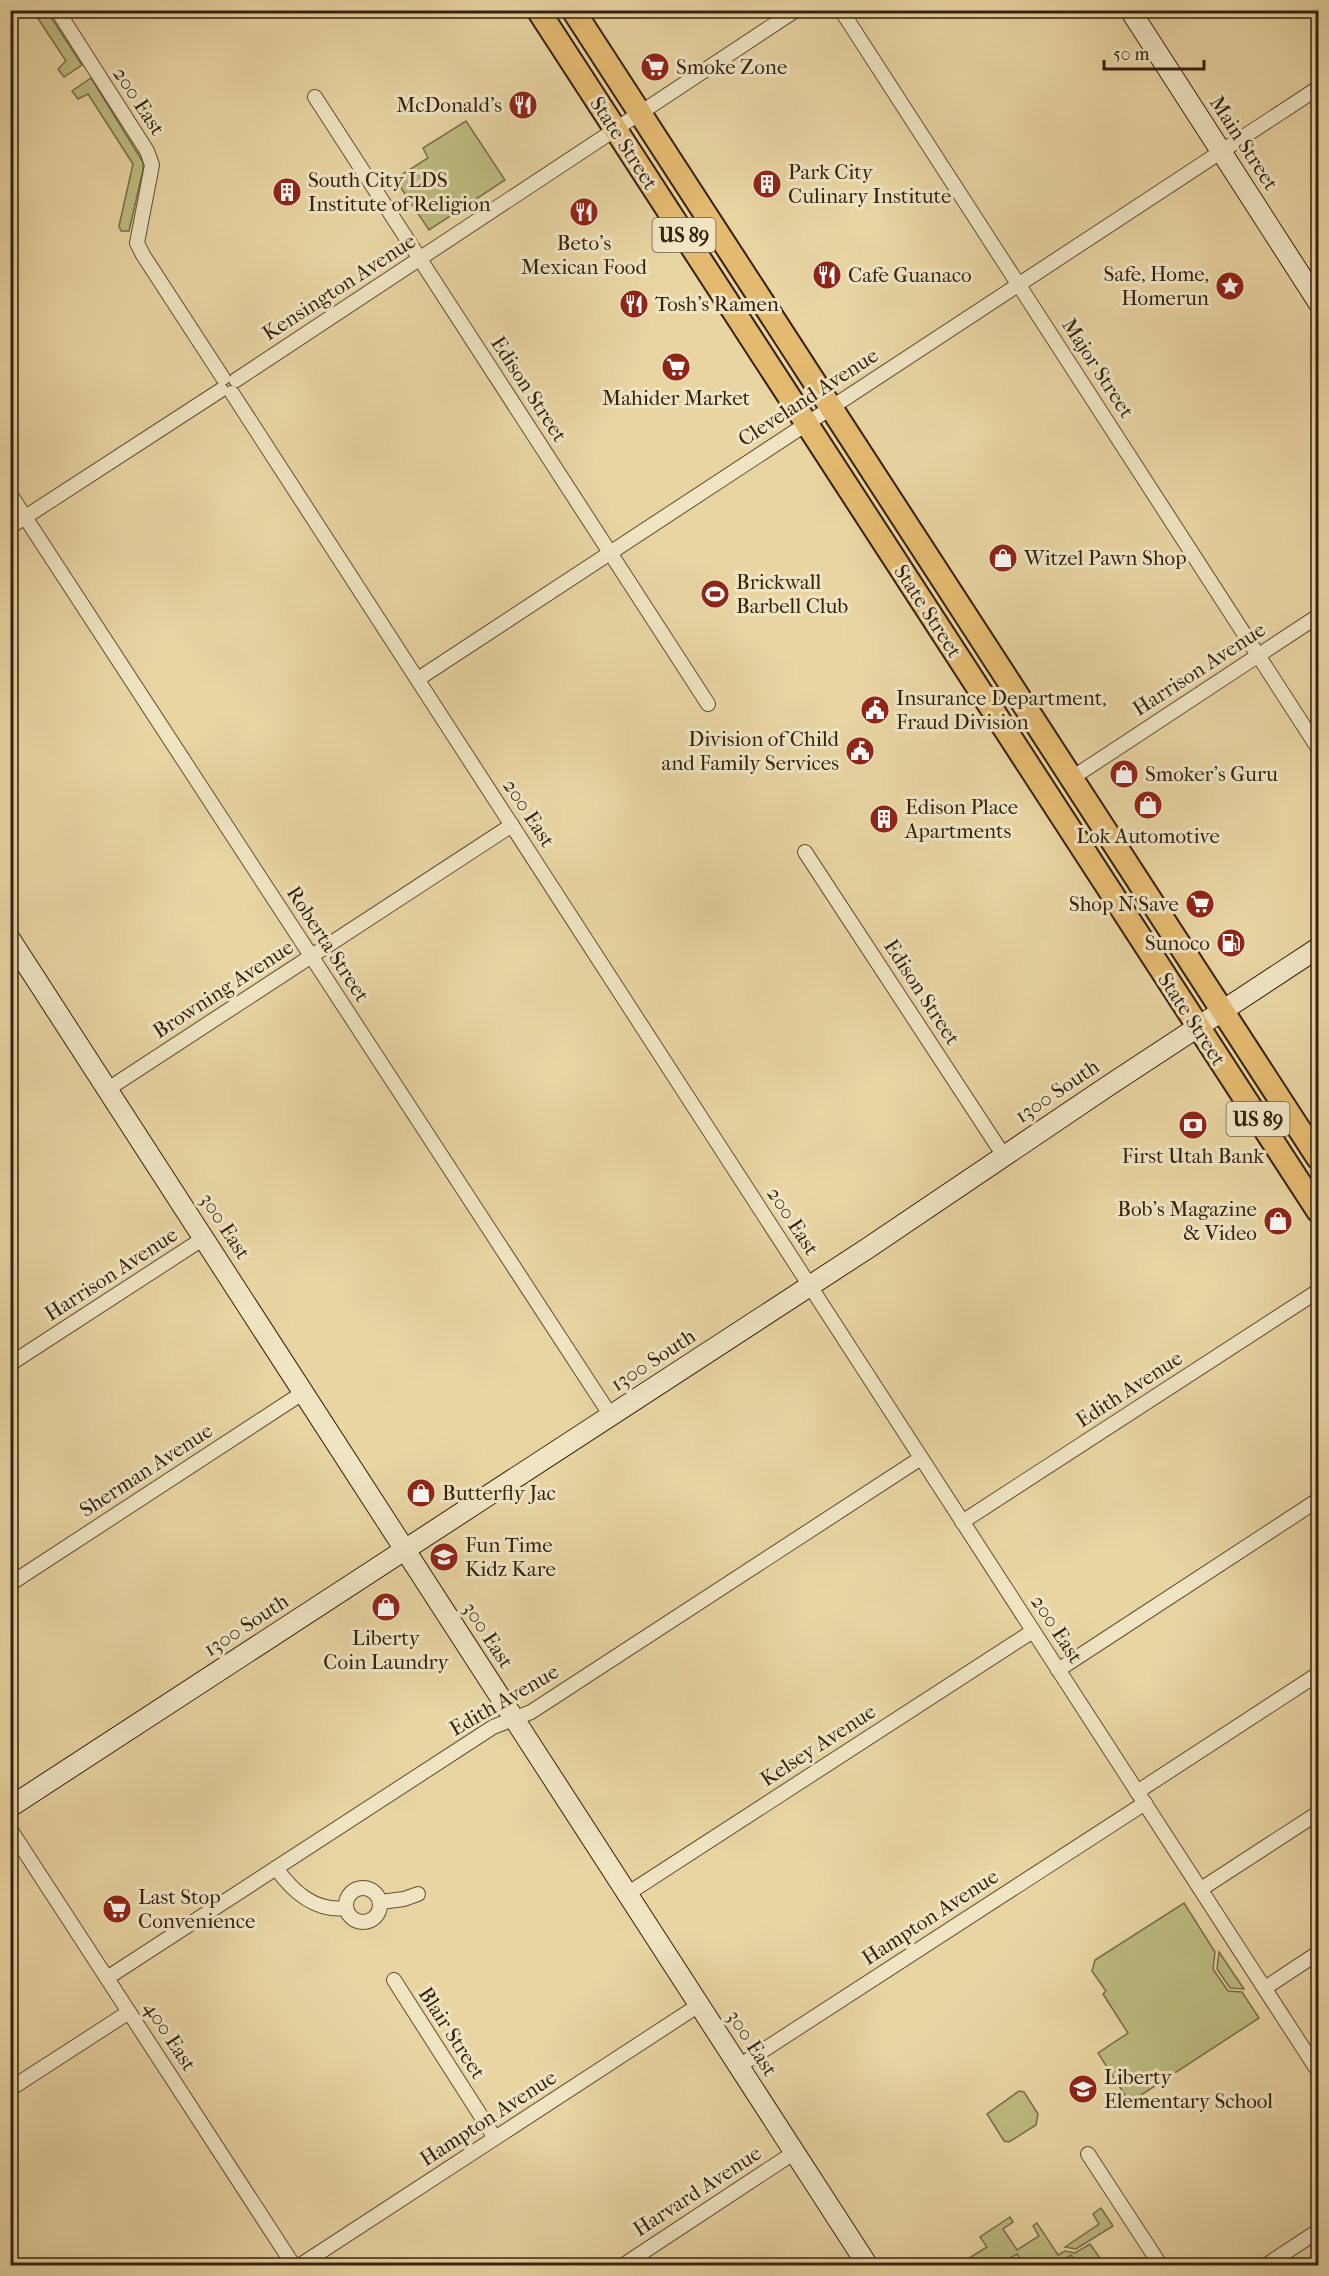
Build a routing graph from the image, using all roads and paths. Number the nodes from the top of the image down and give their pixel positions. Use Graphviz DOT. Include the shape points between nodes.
graph roads {
  1 [pos="57,10"];
  2 [pos="538,10"];
  3 [pos="573,10"];
  4 [pos="796,10"];
  5 [pos="842,10"];
  6 [pos="1130,10"];
  7 [pos="1318,88"];
  8 [pos="315,97"];
  9 [pos="640,113"];
  10 [pos="615,129"];
  11 [pos="1221,152"];
  12 [pos="420,259"];
  13 [pos="1018,284"];
  14 [pos="1318,302"];
  15 [pos="228,385"];
  16 [pos="831,407"];
  17 [pos="806,423"];
  18 [pos="10,494"];
  19 [pos="26,517"];
  20 [pos="10,527"];
  21 [pos="610,553"];
  22 [pos="1318,616"];
  23 [pos="1258,655"];
  24 [pos="418,679"];
  25 [pos="708,704"];
  26 [pos="1318,748"];
  27 [pos="1072,778"];
  28 [pos="512,825"];
  29 [pos="805,852"];
  30 [pos="1318,948"];
  31 [pos="14,952"];
  32 [pos="311,956"];
  33 [pos="1222,1011"];
  34 [pos="1198,1027"];
  35 [pos="108,1089"];
  36 [pos="1004,1156"];
  37 [pos="1318,1158"];
  38 [pos="1318,1211"];
  39 [pos="204,1238"];
  40 [pos="810,1287"];
  41 [pos="1318,1291"];
  42 [pos="10,1364"];
  43 [pos="304,1392"];
  44 [pos="611,1416"];
  45 [pos="921,1458"];
  46 [pos="1318,1500"];
  47 [pos="962,1522"];
  48 [pos="404,1551"];
  49 [pos="10,1584"];
  50 [pos="1033,1630"];
  51 [pos="1058,1670"];
  52 [pos="1318,1674"];
  53 [pos="514,1719"];
  54 [pos="1141,1798"];
  55 [pos="10,1807"];
  56 [pos="1318,1813"];
  57 [pos="10,1829"];
  58 [pos="276,1869"];
  59 [pos="1200,1889"];
  60 [pos="418,1894"];
  61 [pos="627,1894"];
  62 [pos="380,1902"];
  63 [pos="346,1908"];
  64 [pos="1318,1953"];
  65 [pos="107,1978"];
  66 [pos="394,1980"];
  67 [pos="1265,1988"];
  68 [pos="699,2006"];
  69 [pos="129,2012"];
  70 [pos="739,2066"];
  71 [pos="1318,2071"];
  72 [pos="10,2089"];
  73 [pos="495,2138"];
  74 [pos="795,2152"];
  75 [pos="1088,2154"];
  76 [pos="1318,2231"];
  77 [pos="294,2265"];
  78 [pos="299,2265"];
  79 [pos="622,2265"];
  80 [pos="868,2265"];
  81 [pos="1161,2265"];
  82 [pos="1265,2265"];
  1 -- 15 [label="street, 200 East" via="147,151 152,165 137,243"];
  2 -- 10 [label="main road, State Street / US 89"];
  3 -- 9 [label="main road, State Street / US 89"];
  4 -- 9 [label="street, Kensington Avenue"];
  5 -- 13 [label="street, Major Street"];
  6 -- 11 [label="street, Main Street"];
  7 -- 11 [label="street, Cleveland Avenue"];
  8 -- 12 [label="street, Edison Street"];
  9 -- 10 [label="street, Kensington Avenue"];
  9 -- 16 [label="main road, State Street / US 89"];
  10 -- 12 [label="street, Kensington Avenue"];
  10 -- 17 [label="main road, State Street / US 89"];
  11 -- 13 [label="street, Cleveland Avenue"];
  11 -- 14 [label="street, Main Street"];
  12 -- 15 [label="street, Kensington Avenue"];
  12 -- 21 [label="street, Edison Street"];
  13 -- 16 [label="street, Cleveland Avenue"];
  13 -- 23 [label="street, Major Street"];
  15 -- 19 [label="street, Kensington Avenue"];
  15 -- 24 [label="street, 200 East"];
  16 -- 17 [label="street, Cleveland Avenue"];
  16 -- 27 [label="main road, State Street / US 89"];
  17 -- 21 [label="street, Cleveland Avenue"];
  17 -- 34 [label="main road, State Street / US 89"];
  18 -- 19 [label="street, Roberta Street"];
  19 -- 20 [label="street, Kensington Avenue"];
  19 -- 32 [label="street, Roberta Street"];
  21 -- 24 [label="street, Cleveland Avenue"];
  21 -- 25 [label="street, Edison Street"];
  22 -- 23 [label="street, Harrison Avenue"];
  23 -- 26 [label="street, Major Street"];
  23 -- 27 [label="street, Harrison Avenue"];
  24 -- 28 [label="street, 200 East"];
  27 -- 33 [label="main road, State Street / US 89"];
  28 -- 32 [label="street, Browning Avenue"];
  28 -- 40 [label="street, 200 East"];
  29 -- 36 [label="street, Edison Street"];
  30 -- 33 [label="street, 1300 South"];
  31 -- 35 [label="street, 300 East"];
  32 -- 35 [label="street, Browning Avenue"];
  32 -- 44 [label="street, Roberta Street"];
  33 -- 34 [label="street, 1300 South"];
  33 -- 37 [label="main road, State Street / US 89"];
  34 -- 36 [label="street, 1300 South"];
  34 -- 38 [label="main road, State Street / US 89"];
  35 -- 39 [label="street, 300 East"];
  36 -- 40 [label="street, 1300 South"];
  39 -- 42 [label="street, Harrison Avenue"];
  39 -- 43 [label="street, 300 East"];
  40 -- 44 [label="street, 1300 South"];
  40 -- 45 [label="street, 200 East"];
  41 -- 47 [label="street, Edith Avenue"];
  43 -- 48 [label="street, 300 East"];
  43 -- 49 [label="street, Sherman Avenue"];
  44 -- 48 [label="street, 1300 South"];
  45 -- 47 [label="street, 200 East"];
  45 -- 53 [label="street, Edith Avenue" via="531,1712"];
  46 -- 51 [label="street"];
  47 -- 50 [label="street, 200 East"];
  48 -- 53 [label="street, 300 East"];
  48 -- 55 [label="street, 1300 South"];
  50 -- 51 [label="street, 200 East"];
  50 -- 61 [label="street, Kelsey Avenue"];
  51 -- 54 [label="street, 200 East"];
  52 -- 54 [label="street, Hampton Avenue"];
  53 -- 58 [label="street, Edith Avenue" via="491,1728"];
  53 -- 61 [label="street, 300 East"];
  54 -- 59 [label="street, 200 East"];
  54 -- 70 [label="street, Hampton Avenue"];
  56 -- 59 [label="street"];
  57 -- 65 [label="street, 400 East"];
  58 -- 63 [label="street" via="292,1888 317,1905"];
  58 -- 65 [label="street, Edith Avenue"];
  59 -- 67 [label="street, 200 East"];
  60 -- 62 [label="street"];
  61 -- 68 [label="street, 300 East"];
  62 -- 63 [label="street" via="375,1917 366,1922 356,1920"];
  62 -- 63 [label="street" via="374,1892 357,1888 348,1896"];
  64 -- 67 [label="street"];
  65 -- 69 [label="street, 400 East"];
  66 -- 73 [label="street, Blair Street"];
  67 -- 71 [label="street, 200 East"];
  68 -- 70 [label="street, 300 East"];
  68 -- 73 [label="street, Hampton Avenue"];
  69 -- 72 [label="street"];
  69 -- 77 [label="street, 400 East"];
  70 -- 74 [label="street, 300 East"];
  73 -- 78 [label="street, Hampton Avenue"];
  74 -- 79 [label="street, Harvard Avenue"];
  74 -- 80 [label="street, 300 East"];
  75 -- 81 [label="street"];
  76 -- 82 [label="street"];
}
